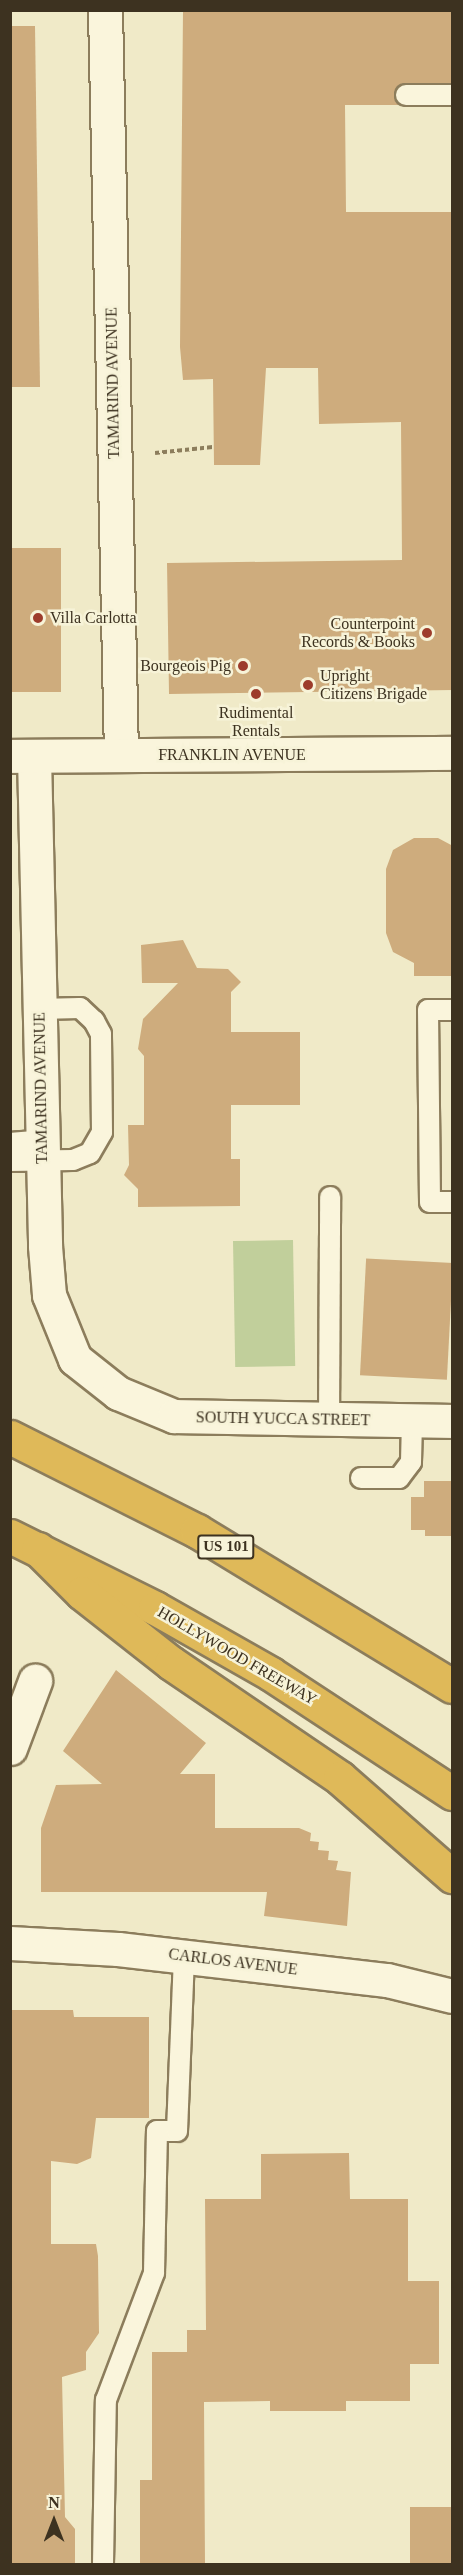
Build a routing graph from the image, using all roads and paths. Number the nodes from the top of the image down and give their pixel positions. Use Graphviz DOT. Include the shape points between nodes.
graph roads {
  1 [pos="105,10"];
  2 [pos="453,95"];
  3 [pos="406,96"];
  4 [pos="213,447"];
  5 [pos="155,453"];
  6 [pos="453,753"];
  7 [pos="121,755"];
  8 [pos="22,756"];
  9 [pos="39,1009"];
  10 [pos="453,1010"];
  11 [pos="10,1143"];
  12 [pos="43,1150"];
  13 [pos="10,1161"];
  14 [pos="330,1197"];
  15 [pos="453,1202"];
  16 [pos="118,1393"];
  17 [pos="329,1421"];
  18 [pos="453,1421"];
  19 [pos="412,1422"];
  20 [pos="10,1437"];
  21 [pos="361,1478"];
  22 [pos="24,1542"];
  23 [pos="446,1681"];
  24 [pos="35,1682"];
  25 [pos="10,1748"];
  26 [pos="453,1793"];
  27 [pos="453,1876"];
  28 [pos="10,1943"];
  29 [pos="184,1956"];
  30 [pos="453,1996"];
  31 [pos="104,2565"];
  1 -- 7 [label="street, TAMARIND AVENUE"];
  2 -- 3 [label="lane"];
  4 -- 5 [label="path"];
  6 -- 7 [label="street, FRANKLIN AVENUE"];
  7 -- 8 [label="street, FRANKLIN AVENUE"];
  8 -- 9 [label="street, TAMARIND AVENUE"];
  9 -- 12 [label="street, TAMARIND AVENUE"];
  9 -- 12 [label="lane" via="80,1008 101,1034 98,1145 73,1160"];
  10 -- 15 [label="lane" via="428,1010 429,1202"];
  11 -- 12 [label="lane"];
  12 -- 13 [label="lane"];
  12 -- 16 [label="street, TAMARIND AVENUE" via="49,1295 75,1359"];
  14 -- 17 [label="lane"];
  16 -- 17 [label="street, SOUTH YUCCA STREET" via="174,1416"];
  17 -- 19 [label="street, SOUTH YUCCA STREET"];
  18 -- 19 [label="street, SOUTH YUCCA STREET"];
  19 -- 21 [label="lane" via="411,1462 399,1478"];
  20 -- 23 [label="highway, US 101" via="197,1531"];
  22 -- 26 [label="highway, HOLLYWOOD FREEWAY" via="271,1674"];
  22 -- 27 [label="highway" via="171,1663 340,1778"];
  24 -- 25 [label="street"];
  28 -- 29 [label="street, CARLOS AVENUE"];
  29 -- 30 [label="street, CARLOS AVENUE" via="414,1983"];
  29 -- 31 [label="lane" via="177,2131 158,2131 154,2272 106,2400"];
}
